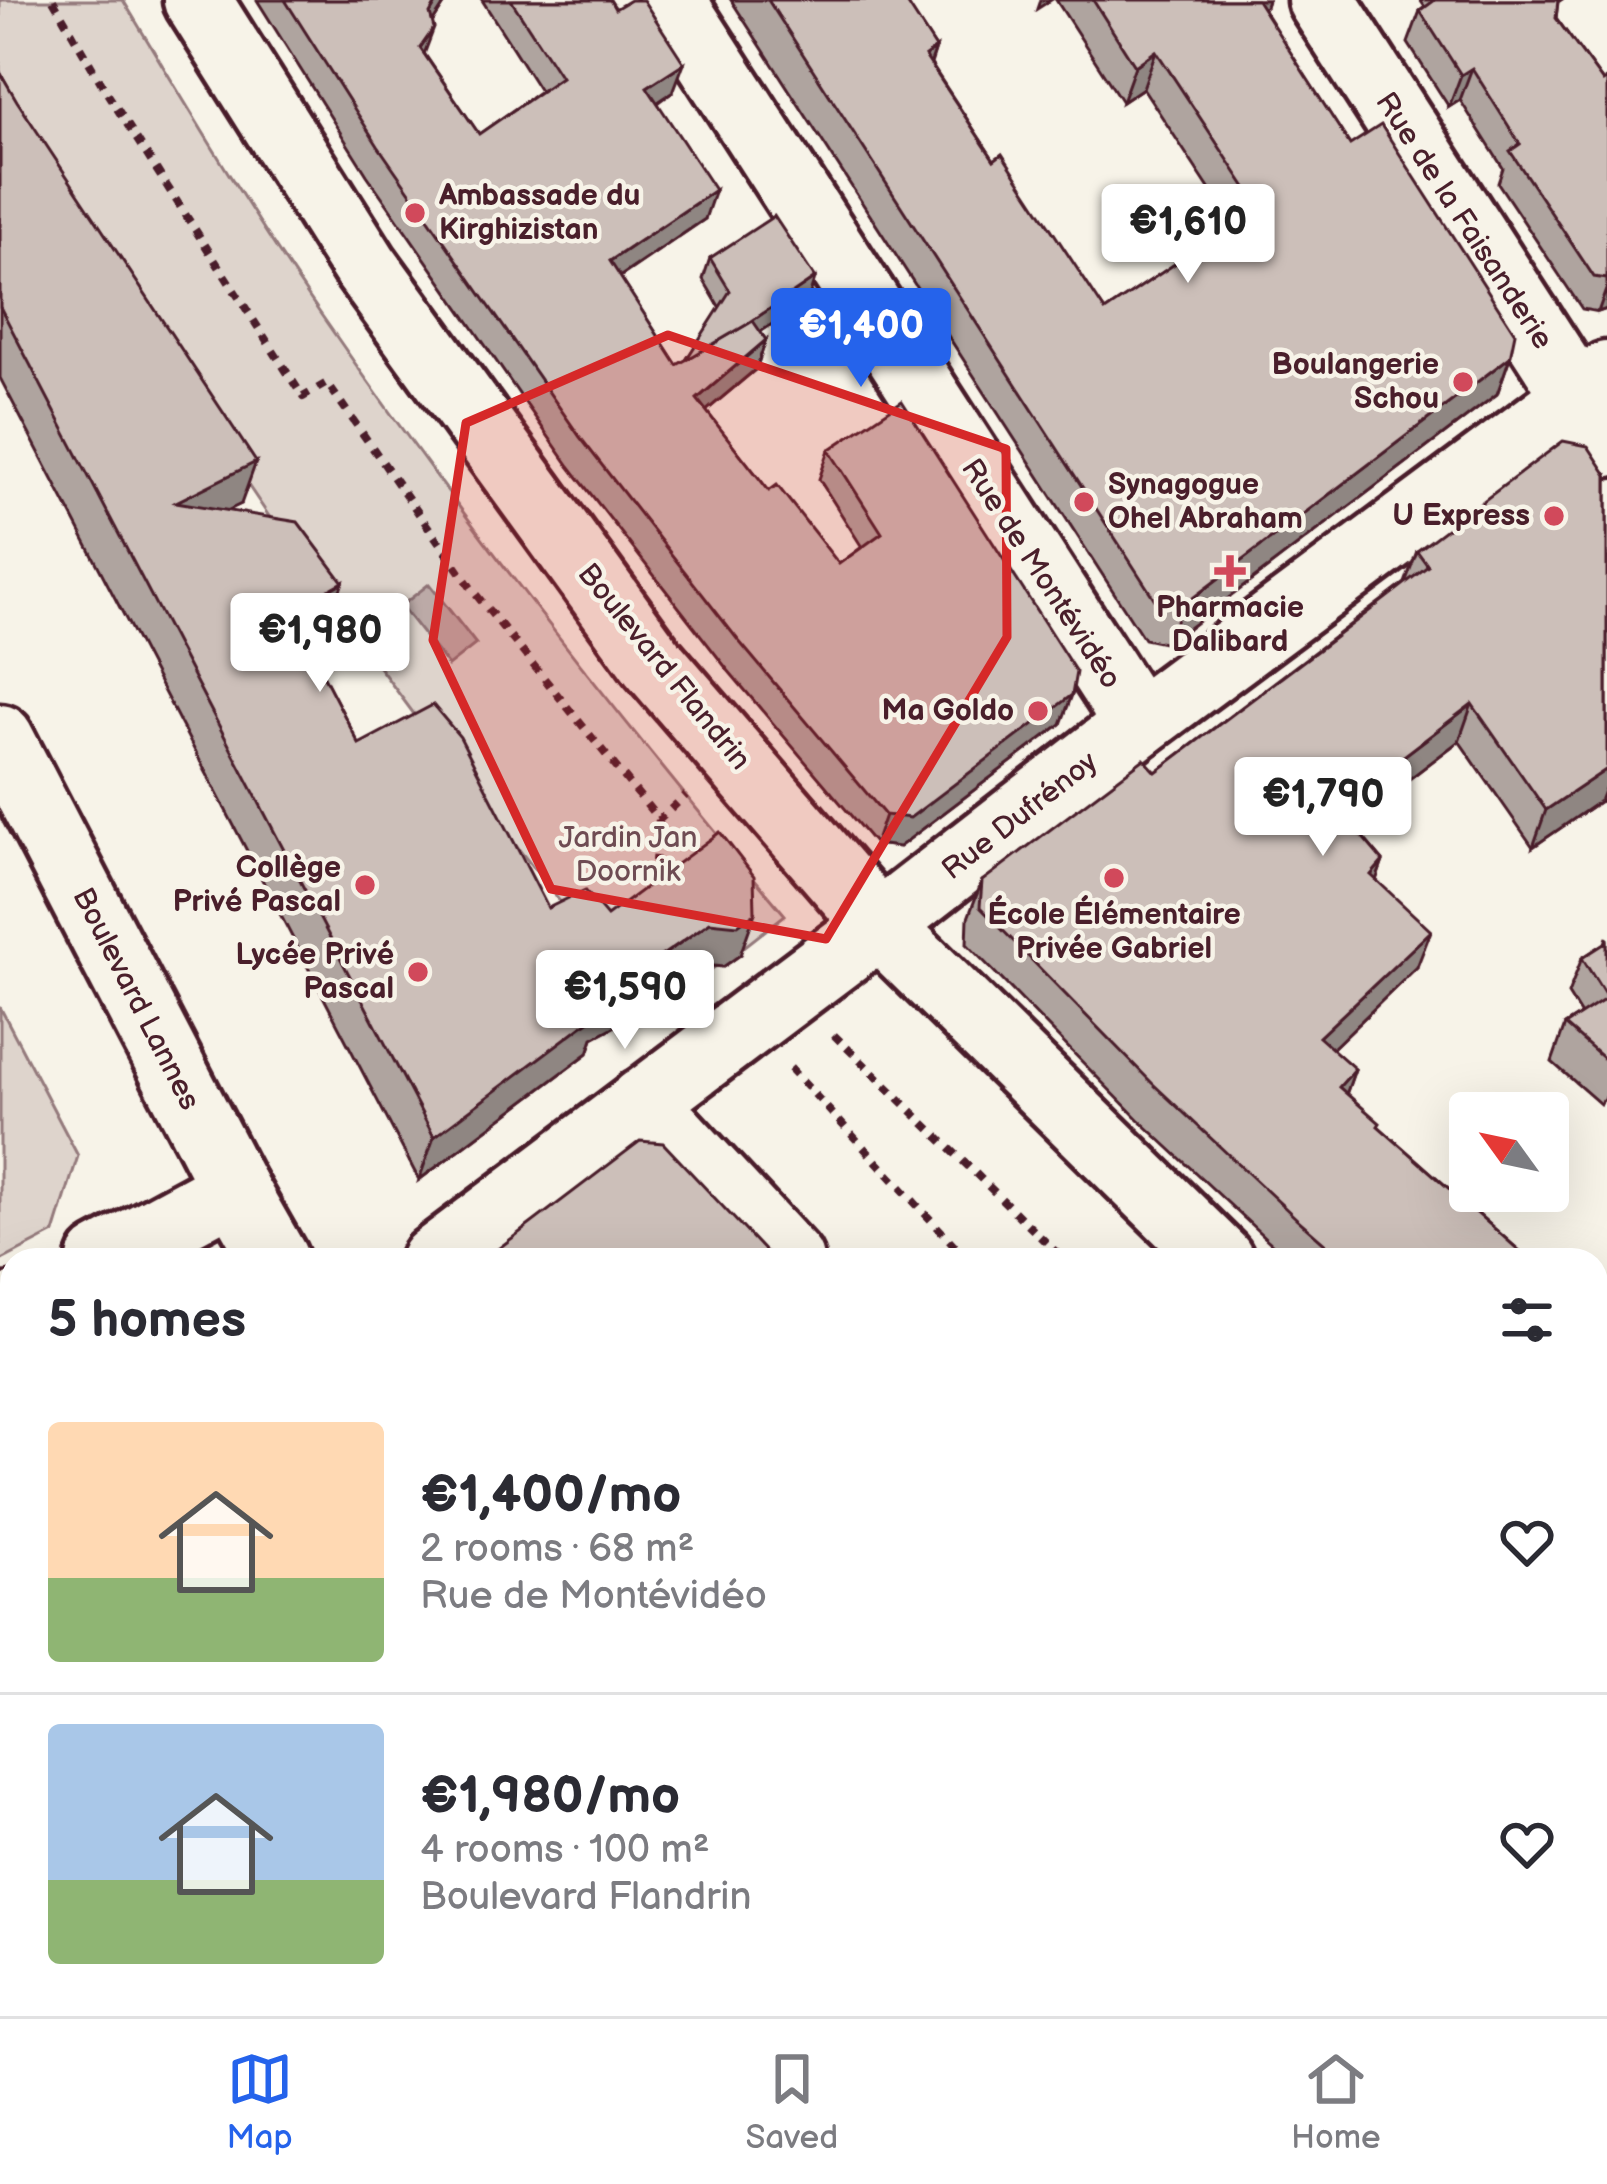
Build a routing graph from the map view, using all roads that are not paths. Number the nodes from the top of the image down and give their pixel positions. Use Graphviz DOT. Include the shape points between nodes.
graph roads {
  1 [pos="197,0"];
  2 [pos="670,0"];
  3 [pos="1321,0"];
  4 [pos="1597,405"];
  5 [pos="1138,724"];
  6 [pos="0,738"];
  7 [pos="879,925"];
  8 [pos="643,1102"];
  9 [pos="234,1188"];
  10 [pos="123,1248"];
  11 [pos="268,1248"];
  12 [pos="450,1248"];
  13 [pos="779,1248"];
  14 [pos="1208,1248"];
  1 -- 7 [label="street, Boulevard Flandrin" via="364,266 652,662"];
  2 -- 5 [label="street, Rue de Montévidéo"];
  3 -- 4 [label="street, Rue de la Faisanderie"];
  4 -- 5 [label="street, Rue Dufrénoy"];
  5 -- 7 [label="street, Rue Dufrénoy"];
  6 -- 9 [label="street, Boulevard Lannes"];
  7 -- 8 [label="street, Rue Dufrénoy"];
  7 -- 14 [label="street, Boulevard Flandrin"];
  8 -- 12 [label="street, Rue Dufrénoy"];
  8 -- 13 [label="street"];
  9 -- 10 [label="street"];
  9 -- 11 [label="street, Boulevard Lannes"];
}
